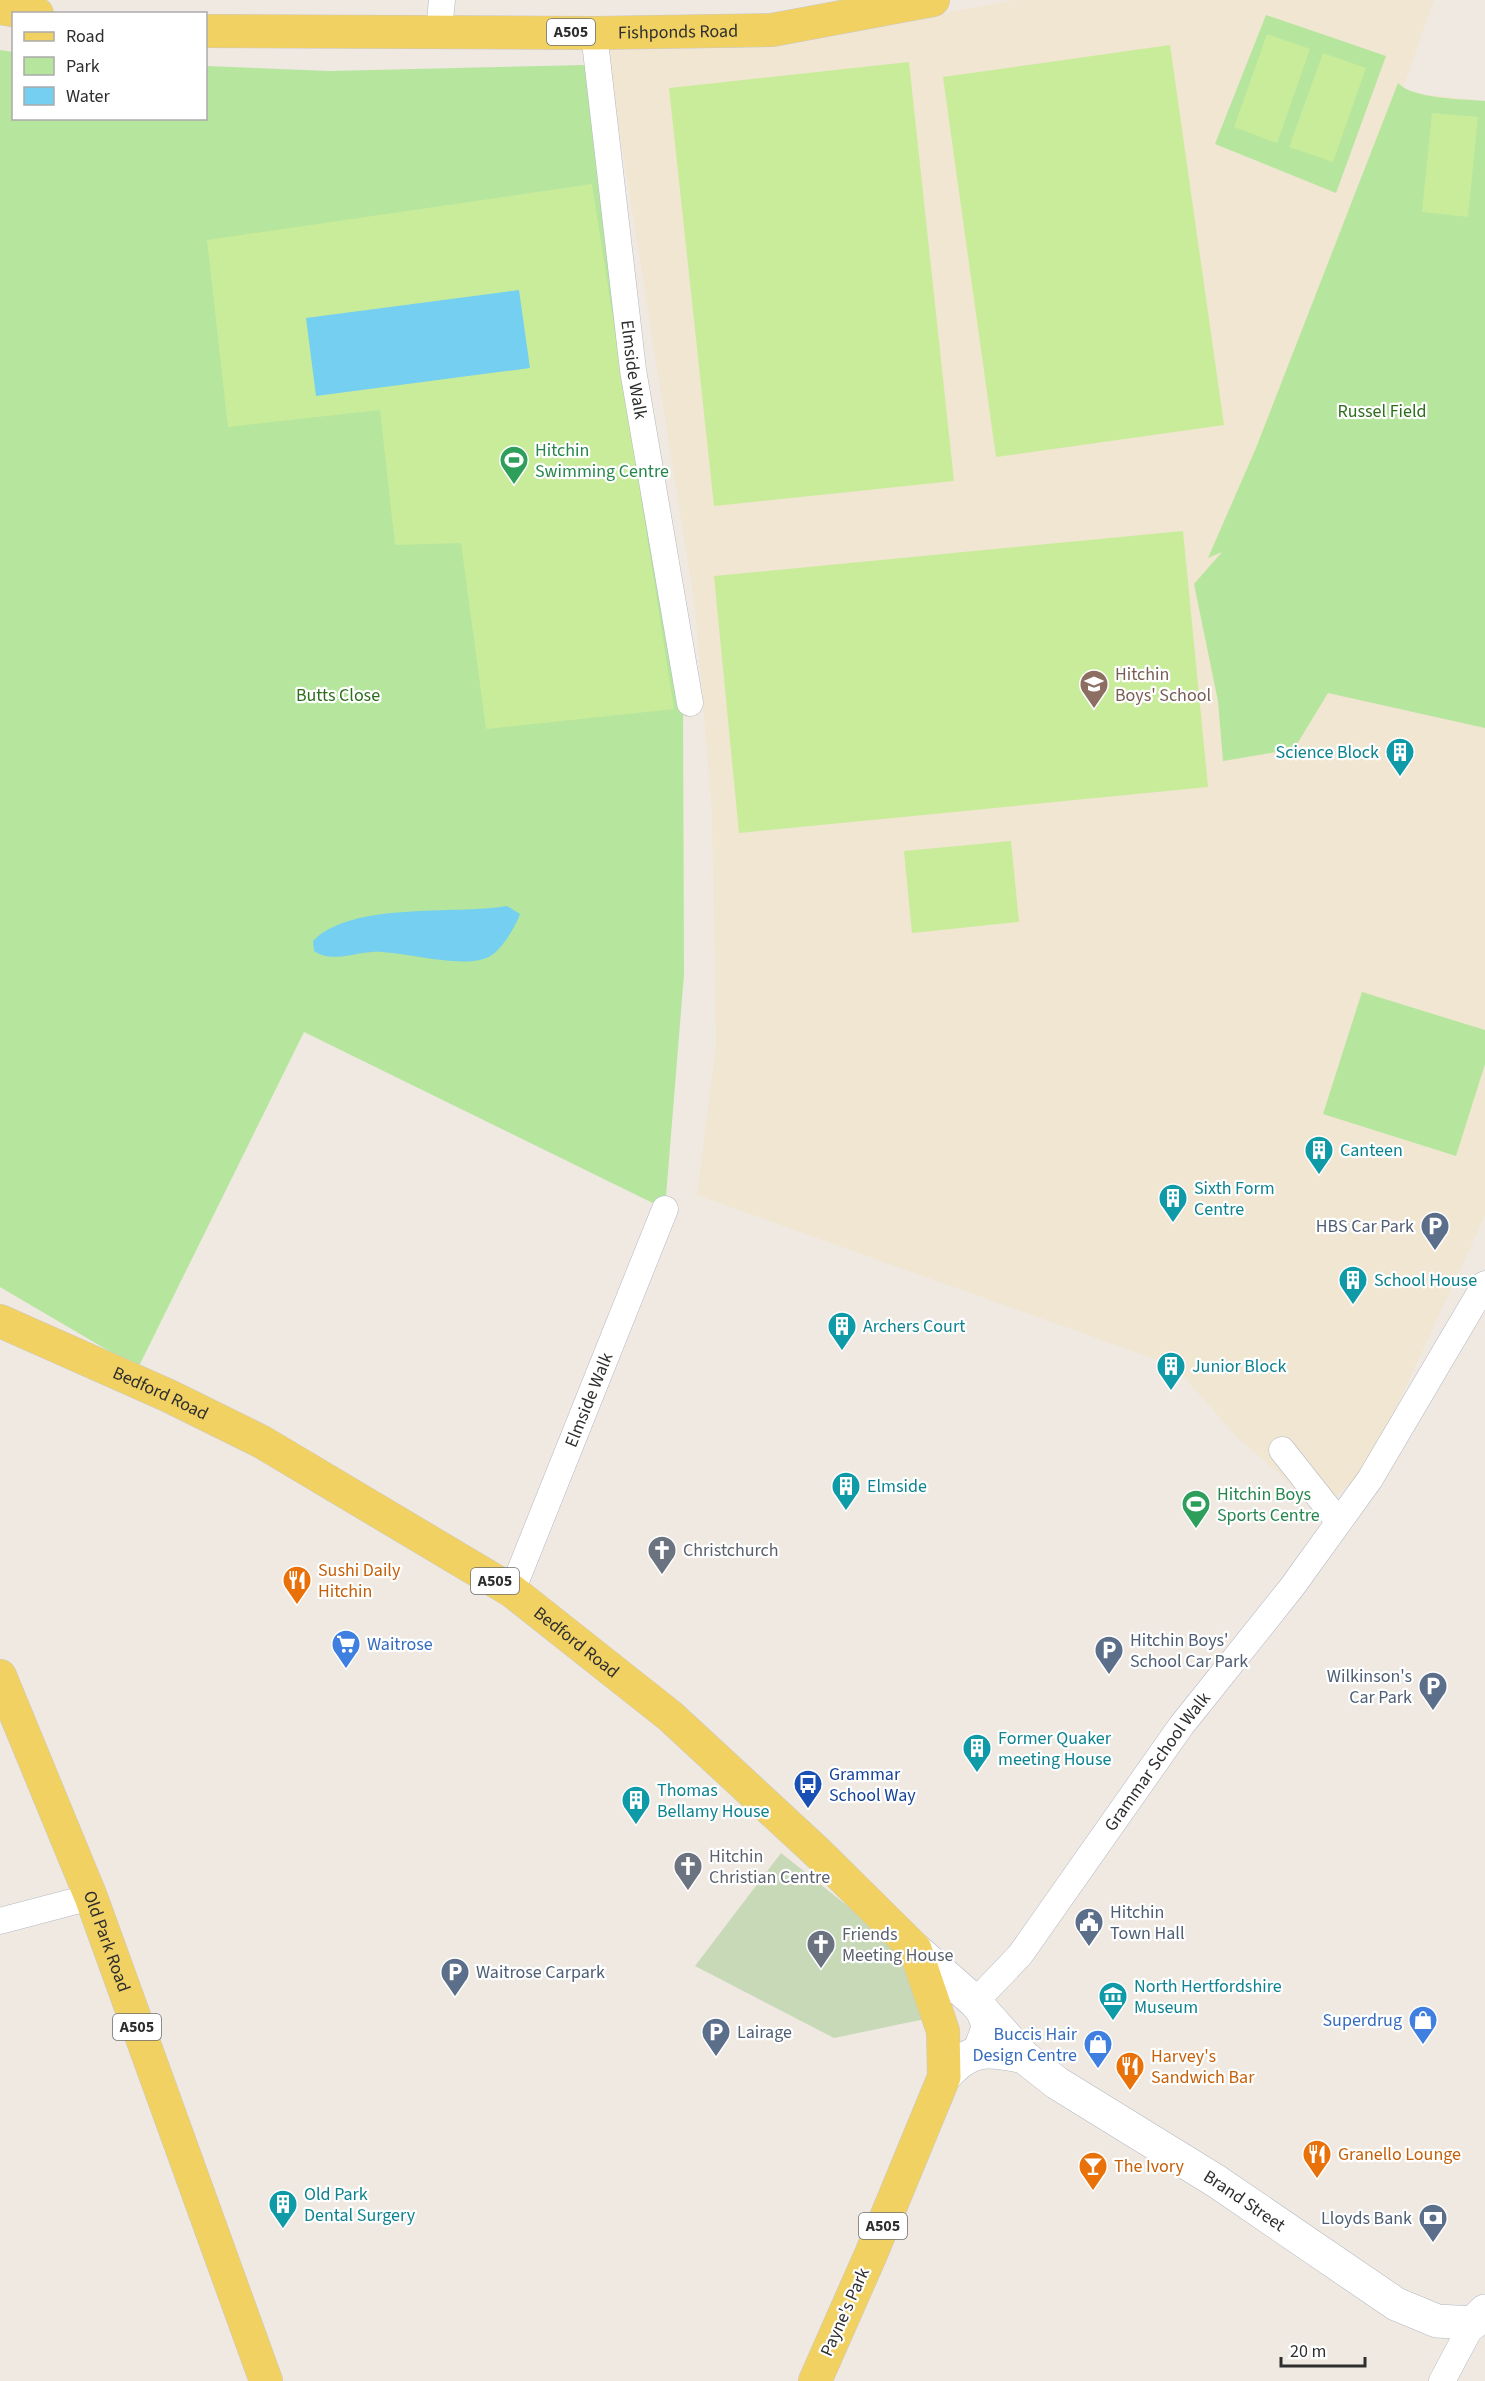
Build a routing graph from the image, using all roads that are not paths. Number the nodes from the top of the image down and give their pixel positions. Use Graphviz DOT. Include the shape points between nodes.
graph roads {
  1 [pos="933,0"];
  2 [pos="0,8"];
  3 [pos="25,12"];
  4 [pos="440,15"];
  5 [pos="207,31"];
  6 [pos="594,33"];
  7 [pos="690,703"];
  8 [pos="665,1209"];
  9 [pos="1485,1284"];
  10 [pos="0,1321"];
  11 [pos="1282,1450"];
  12 [pos="1339,1522"];
  13 [pos="512,1591"];
  14 [pos="0,1676"];
  15 [pos="91,1897"];
  16 [pos="0,1920"];
  17 [pos="915,1949"];
  18 [pos="975,2002"];
  19 [pos="975,2053"];
  20 [pos="1024,2057"];
  21 [pos="944,2077"];
  22 [pos="1479,2317"];
  23 [pos="266,2381"];
  24 [pos="815,2381"];
  25 [pos="1442,2381"];
  1 -- 6 [label="main road, Fishponds Road / A505" via="772,30"];
  2 -- 3 [label="main road"];
  4 -- 5 [label="main road, Fishponds Road / A505"];
  4 -- 6 [label="main road, Fishponds Road / A505"];
  6 -- 7 [label="street, Elmside Walk" via="633,370"];
  8 -- 13 [label="street, Elmside Walk"];
  9 -- 12 [label="street, Grammar School Walk" via="1371,1479"];
  10 -- 13 [label="main road, Bedford Road / A505" via="262,1442"];
  11 -- 12 [label="street"];
  12 -- 18 [label="street, Grammar School Walk" via="1181,1726 1020,1956"];
  13 -- 17 [label="main road, Bedford Road / A505" via="670,1716"];
  14 -- 15 [label="main road, Old Park Road / A505"];
  15 -- 16 [label="street"];
  15 -- 23 [label="main road, Old Park Road / A505"];
  17 -- 18 [label="street, Brand Street"];
  17 -- 21 [label="main road, Bedford Road / A505" via="942,2031"];
  18 -- 19 [label="street" via="985,2026"];
  18 -- 20 [label="street, Brand Street"];
  19 -- 20 [label="street, Brand Street" via="995,2051"];
  19 -- 21 [label="street" via="958,2061"];
  20 -- 22 [label="street, Brand Street" via="1057,2084 1216,2181 1396,2304 1437,2321"];
  21 -- 24 [label="main road, Payne's Park / A505"];
  22 -- 25 [label="street"];
}
